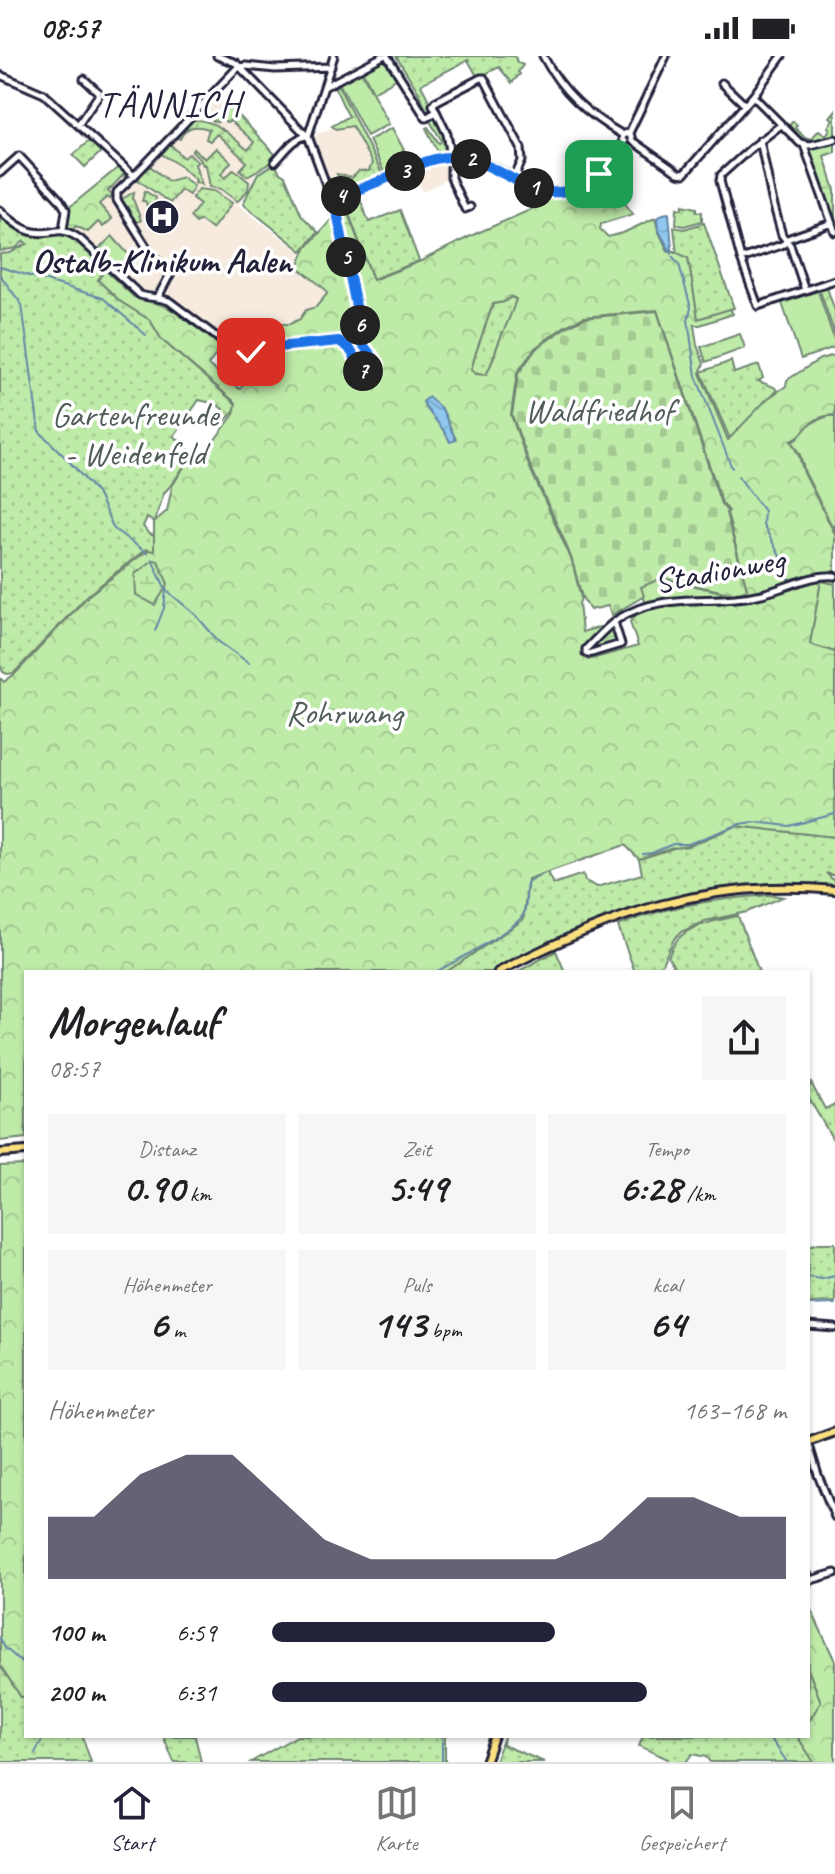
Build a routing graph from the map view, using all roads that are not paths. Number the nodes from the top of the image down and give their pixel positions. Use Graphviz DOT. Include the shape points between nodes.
graph roads {
  1 [pos="217,56"];
  2 [pos="334,56"];
  3 [pos="385,56"];
  4 [pos="666,56"];
  5 [pos="782,56"];
  6 [pos="546,57"];
  7 [pos="237,62"];
  8 [pos="331,67"];
  9 [pos="0,75"];
  10 [pos="84,79"];
  11 [pos="722,83"];
  12 [pos="323,87"];
  13 [pos="753,96"];
  14 [pos="745,105"];
  15 [pos="436,112"];
  16 [pos="78,125"];
  17 [pos="781,125"];
  18 [pos="308,136"];
  19 [pos="627,138"];
  20 [pos="835,139"];
  21 [pos="760,140"];
  22 [pos="804,145"];
  23 [pos="451,156"];
  24 [pos="275,162"];
  25 [pos="0,173"];
  26 [pos="134,176"];
  27 [pos="514,178"];
  28 [pos="332,200"];
  29 [pos="470,207"];
  30 [pos="0,210"];
  31 [pos="832,223"];
  32 [pos="63,230"];
  33 [pos="835,232"];
  34 [pos="786,240"];
  35 [pos="741,259"];
  36 [pos="835,280"];
  37 [pos="805,290"];
  38 [pos="158,297"];
  39 [pos="277,347"];
  40 [pos="261,352"];
  41 [pos="835,576"];
  42 [pos="614,622"];
  43 [pos="835,890"];
  44 [pos="502,970"];
  45 [pos="24,1151"];
  46 [pos="0,1153"];
  47 [pos="810,1326"];
  48 [pos="835,1328"];
  49 [pos="835,1432"];
  50 [pos="810,1441"];
  51 [pos="810,1449"];
  52 [pos="835,1517"];
  53 [pos="835,1573"];
  54 [pos="810,1578"];
  55 [pos="493,1738"];
  56 [pos="485,1762"];
  1 -- 7 [label="street"];
  2 -- 8 [label="street"];
  3 -- 12 [label="street"];
  3 -- 15 [label="street" via="426,118"];
  4 -- 19 [label="street"];
  5 -- 13 [label="street"];
  6 -- 19 [label="street" via="578,105"];
  7 -- 8 [label="street"];
  7 -- 18 [label="street"];
  7 -- 26 [label="street"];
  8 -- 12 [label="street"];
  9 -- 16 [label="street" via="44,94"];
  10 -- 16 [label="street" via="98,96"];
  11 -- 14 [label="street"];
  12 -- 18 [label="street"];
  13 -- 14 [label="street"];
  13 -- 17 [label="street"];
  14 -- 19 [label="street" via="686,173 678,173"];
  15 -- 23 [label="street"];
  15 -- 27 [label="street" via="435,102 484,78 521,148"];
  16 -- 26 [label="street"];
  17 -- 21 [label="street"];
  17 -- 22 [label="street"];
  18 -- 24 [label="street" via="296,140"];
  18 -- 28 [label="street"];
  19 -- 27 [label="street" via="605,169 569,190 550,192"];
  20 -- 22 [label="street"];
  21 -- 34 [label="street"];
  21 -- 35 [label="street" via="720,181"];
  22 -- 31 [label="street"];
  23 -- 27 [label="street"];
  23 -- 28 [label="street"];
  23 -- 29 [label="street" via="453,183 465,209"];
  25 -- 32 [label="street" via="19,156 66,210"];
  26 -- 38 [label="street" via="117,192 117,200 170,275"];
  28 -- 39 [label="street" via="364,346 378,369 366,375 349,348 337,341"];
  30 -- 32 [label="street" via="35,232"];
  31 -- 33 [label="street"];
  31 -- 34 [label="street"];
  32 -- 38 [label="street" via="80,239 140,295"];
  34 -- 35 [label="street"];
  34 -- 37 [label="street"];
  35 -- 37 [label="street" via="758,306"];
  36 -- 37 [label="street"];
  38 -- 40 [label="street" via="230,347"];
  39 -- 40 [label="street" via="269,341"];
  39 -- 40 [label="street" via="272,358"];
  41 -- 42 [label="street, Stadionweg" via="737,598 660,602"];
  42 -- 42 [label="street, Stadionweg" via="586,649 586,653 621,644"];
  43 -- 44 [label="main road" via="762,888 687,897 585,930"];
  45 -- 46 [label="main road"];
  47 -- 48 [label="street"];
  49 -- 50 [label="main road"];
  51 -- 52 [label="street"];
  53 -- 54 [label="street"];
  55 -- 56 [label="main road"];
}
